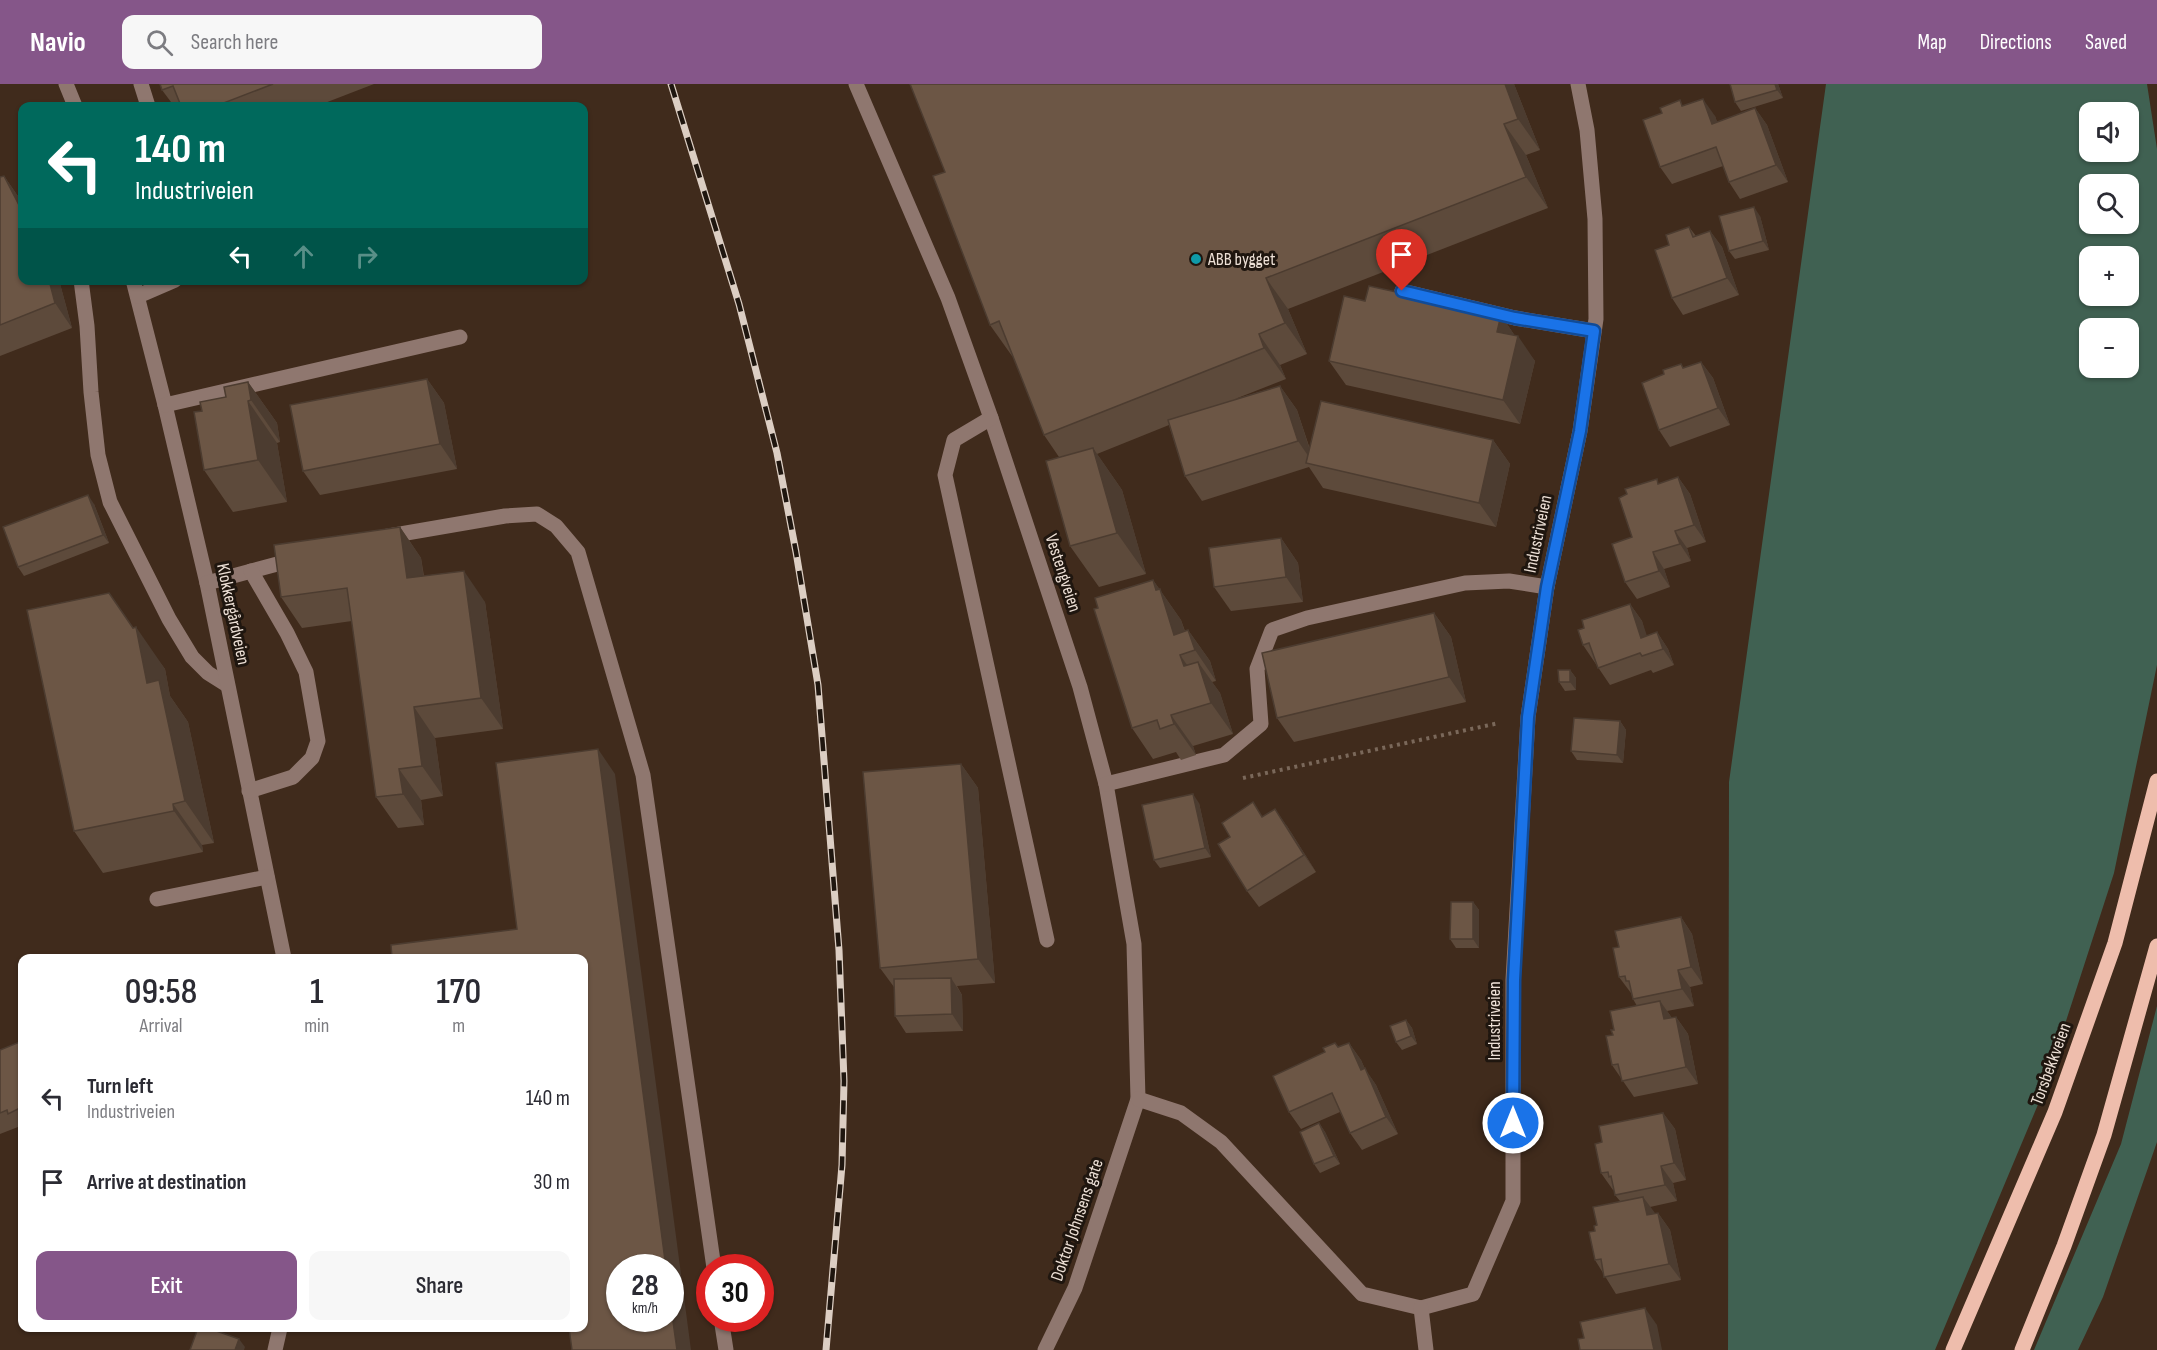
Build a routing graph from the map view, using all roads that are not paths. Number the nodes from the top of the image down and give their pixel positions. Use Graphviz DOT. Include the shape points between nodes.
graph roads {
  1 [pos="66,84"];
  2 [pos="141,84"];
  3 [pos="856,84"];
  4 [pos="1578,84"];
  5 [pos="73,102"];
  6 [pos="147,102"];
  7 [pos="82,285"];
  8 [pos="135,285"];
  9 [pos="163,285"];
  10 [pos="1402,291"];
  11 [pos="138,296"];
  12 [pos="1594,331"];
  13 [pos="460,337"];
  14 [pos="165,405"];
  15 [pos="992,418"];
  16 [pos="363,542"];
  17 [pos="307,557"];
  18 [pos="251,571"];
  19 [pos="207,583"];
  20 [pos="1547,587"];
  21 [pos="228,685"];
  22 [pos="2157,782"];
  23 [pos="1106,784"];
  24 [pos="249,791"];
  25 [pos="267,878"];
  26 [pos="157,899"];
  27 [pos="1047,940"];
  28 [pos="2157,946"];
  29 [pos="283,954"];
  30 [pos="1138,1099"];
  31 [pos="712,1254"];
  32 [pos="1421,1308"];
  33 [pos="279,1332"];
  34 [pos="723,1332"];
  35 [pos="276,1350"];
  36 [pos="726,1350"];
  37 [pos="1045,1350"];
  38 [pos="1426,1350"];
  39 [pos="1953,1350"];
  40 [pos="2022,1350"];
  1 -- 5 [label="street"];
  2 -- 6 [label="street"];
  3 -- 15 [label="street, Vestengveien" via="948,298"];
  4 -- 12 [label="street, Industriveien" via="1587,130 1595,219"];
  7 -- 21 [label="street" via="98,455 110,502 192,657"];
  8 -- 11 [label="street, Klokkergårdveien"];
  9 -- 11 [label="street"];
  10 -- 12 [label="street" via="1515,318"];
  11 -- 14 [label="street, Klokkergårdveien"];
  12 -- 20 [label="street, Industriveien" via="1580,431"];
  13 -- 14 [label="street"];
  14 -- 19 [label="street, Klokkergårdveien"];
  15 -- 23 [label="street, Vestengveien" via="1080,687"];
  15 -- 27 [label="street" via="954,440 945,475"];
  16 -- 31 [label="street" via="397,533 537,514 556,526 578,552 643,775"];
  17 -- 18 [label="street"];
  18 -- 19 [label="street"];
  18 -- 24 [label="street" via="306,672 318,741 312,758 293,777"];
  19 -- 21 [label="street, Klokkergårdveien"];
  20 -- 23 [label="street" via="1509,580 1464,583 1307,618 1272,630 1257,669 1261,724 1224,755"];
  20 -- 32 [label="street, Industriveien" via="1528,717 1514,980 1513,1201 1473,1294"];
  21 -- 24 [label="street, Klokkergårdveien"];
  22 -- 39 [label="main road, Torsbekkveien" via="2115,943 2059,1101"];
  23 -- 30 [label="street, Vestengveien" via="1134,944"];
  24 -- 25 [label="street, Klokkergårdveien"];
  25 -- 26 [label="street"];
  25 -- 29 [label="street, Klokkergårdveien"];
  28 -- 40 [label="main road" via="2104,1135"];
  30 -- 32 [label="street, Industriveien" via="1181,1113 1221,1142 1362,1294"];
  30 -- 37 [label="street, Doktor Johnsens gate" via="1075,1288"];
  32 -- 38 [label="street"];
  33 -- 35 [label="street"];
  34 -- 36 [label="street"];
}
